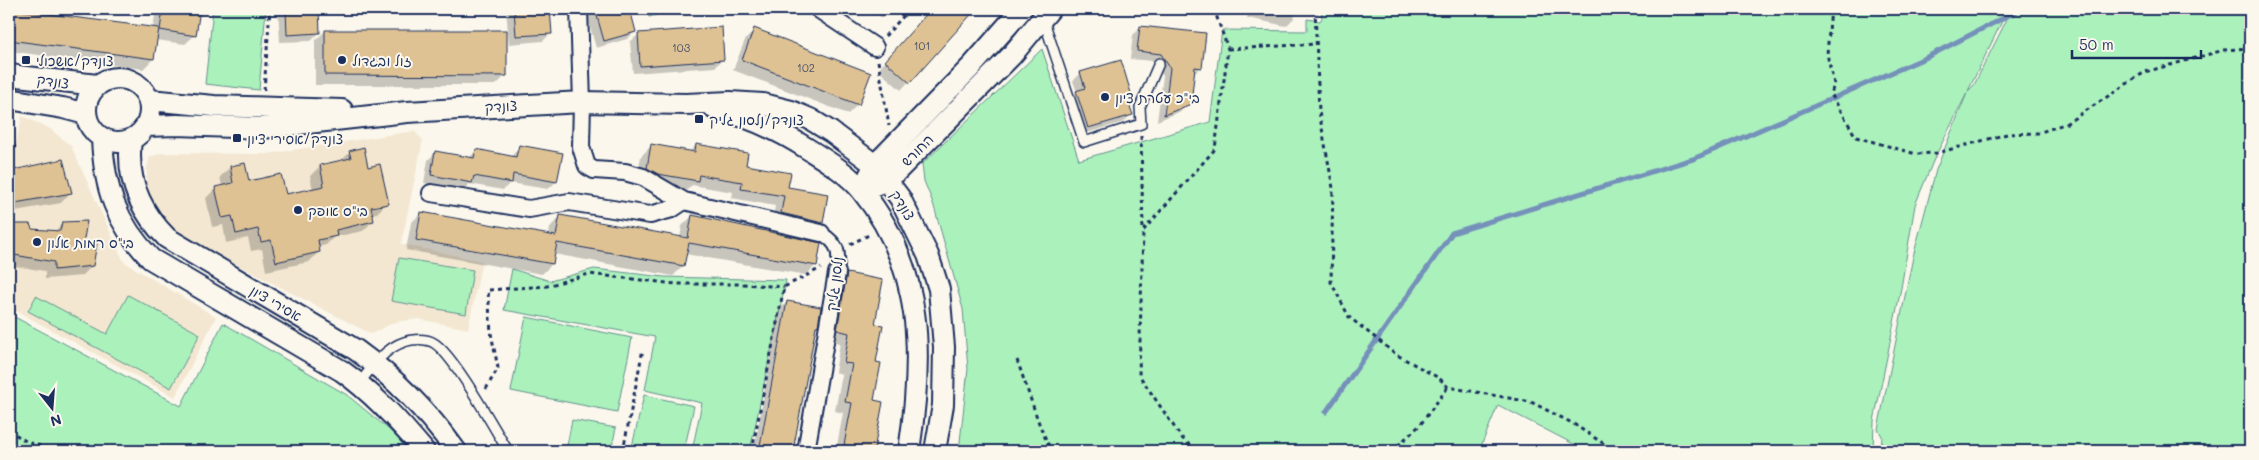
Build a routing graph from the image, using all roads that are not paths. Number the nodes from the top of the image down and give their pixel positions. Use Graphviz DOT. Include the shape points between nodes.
graph roads {
  1 [pos="416,9"];
  2 [pos="421,9"];
  3 [pos="579,9"];
  4 [pos="818,9"];
  5 [pos="1022,9"];
  6 [pos="1046,13"];
  7 [pos="875,47"];
  8 [pos="1159,63"];
  9 [pos="9,75"];
  10 [pos="97,85"];
  11 [pos="9,99"];
  12 [pos="148,100"];
  13 [pos="582,102"];
  14 [pos="686,104"];
  15 [pos="407,112"];
  16 [pos="86,114"];
  17 [pos="177,125"];
  18 [pos="146,126"];
  19 [pos="102,138"];
  20 [pos="131,140"];
  21 [pos="881,173"];
  22 [pos="862,190"];
  23 [pos="135,191"];
  24 [pos="431,192"];
  25 [pos="684,201"];
  26 [pos="821,233"];
  27 [pos="838,260"];
  28 [pos="375,364"];
  29 [pos="359,384"];
  30 [pos="810,450"];
  31 [pos="424,451"];
  32 [pos="456,451"];
  33 [pos="508,451"];
  34 [pos="909,451"];
  35 [pos="934,451"];
  1 -- 2 [label="lane"];
  3 -- 13 [label="street"];
  4 -- 7 [label="street"];
  5 -- 21 [label="street, החורש" via="972,66 893,146"];
  6 -- 8 [label="lane" via="1084,142 1141,124 1140,107"];
  6 -- 21 [label="street, החורש" via="1011,56"];
  9 -- 10 [label="street, צונדק"];
  10 -- 12 [label="street" via="105,80 122,78 138,85"];
  10 -- 16 [label="street" via="87,101"];
  11 -- 16 [label="street, צונדק"];
  12 -- 15 [label="street, צונדק" via="263,108"];
  12 -- 18 [label="street" via="150,109"];
  13 -- 14 [label="street, צונדק"];
  13 -- 15 [label="street, צונדק"];
  13 -- 25 [label="street, נלסון גליק" via="581,147 587,166 594,170 644,177"];
  14 -- 21 [label="street, צונדק" via="730,102 791,110 831,132"];
  14 -- 22 [label="street, צונדק" via="751,120 788,137 840,171"];
  15 -- 17 [label="street, צונדק" via="262,128"];
  16 -- 19 [label="street" via="89,126"];
  17 -- 18 [label="street, צונדק"];
  17 -- 23 [label="street" via="146,142 136,168"];
  18 -- 20 [label="street"];
  19 -- 20 [label="street" via="116,142"];
  19 -- 29 [label="street, אסירי ציון" via="111,200 133,240 151,259 334,366"];
  20 -- 23 [label="street, אסירי ציון" via="129,169"];
  21 -- 22 [label="street, החורש"];
  21 -- 35 [label="street, צונדק" via="914,223 939,290 944,347 943,395"];
  22 -- 34 [label="street, צונדק" via="886,227 903,264 912,295 916,322 916,403"];
  23 -- 28 [label="street, אסירי ציון" via="154,225 167,238"];
  24 -- 25 [label="street" via="529,209 569,202 650,215 672,209"];
  25 -- 26 [label="street, נלסון גליק"];
  26 -- 27 [label="street, נלסון גליק" via="832,240"];
  27 -- 30 [label="street, נלסון גליק"];
  28 -- 29 [label="lane"];
  28 -- 32 [label="street, אסירי ציון" via="417,402"];
  28 -- 33 [label="lane" via="404,342 420,339 434,343 455,366"];
  29 -- 31 [label="street, אסירי ציון" via="398,420"];
}
